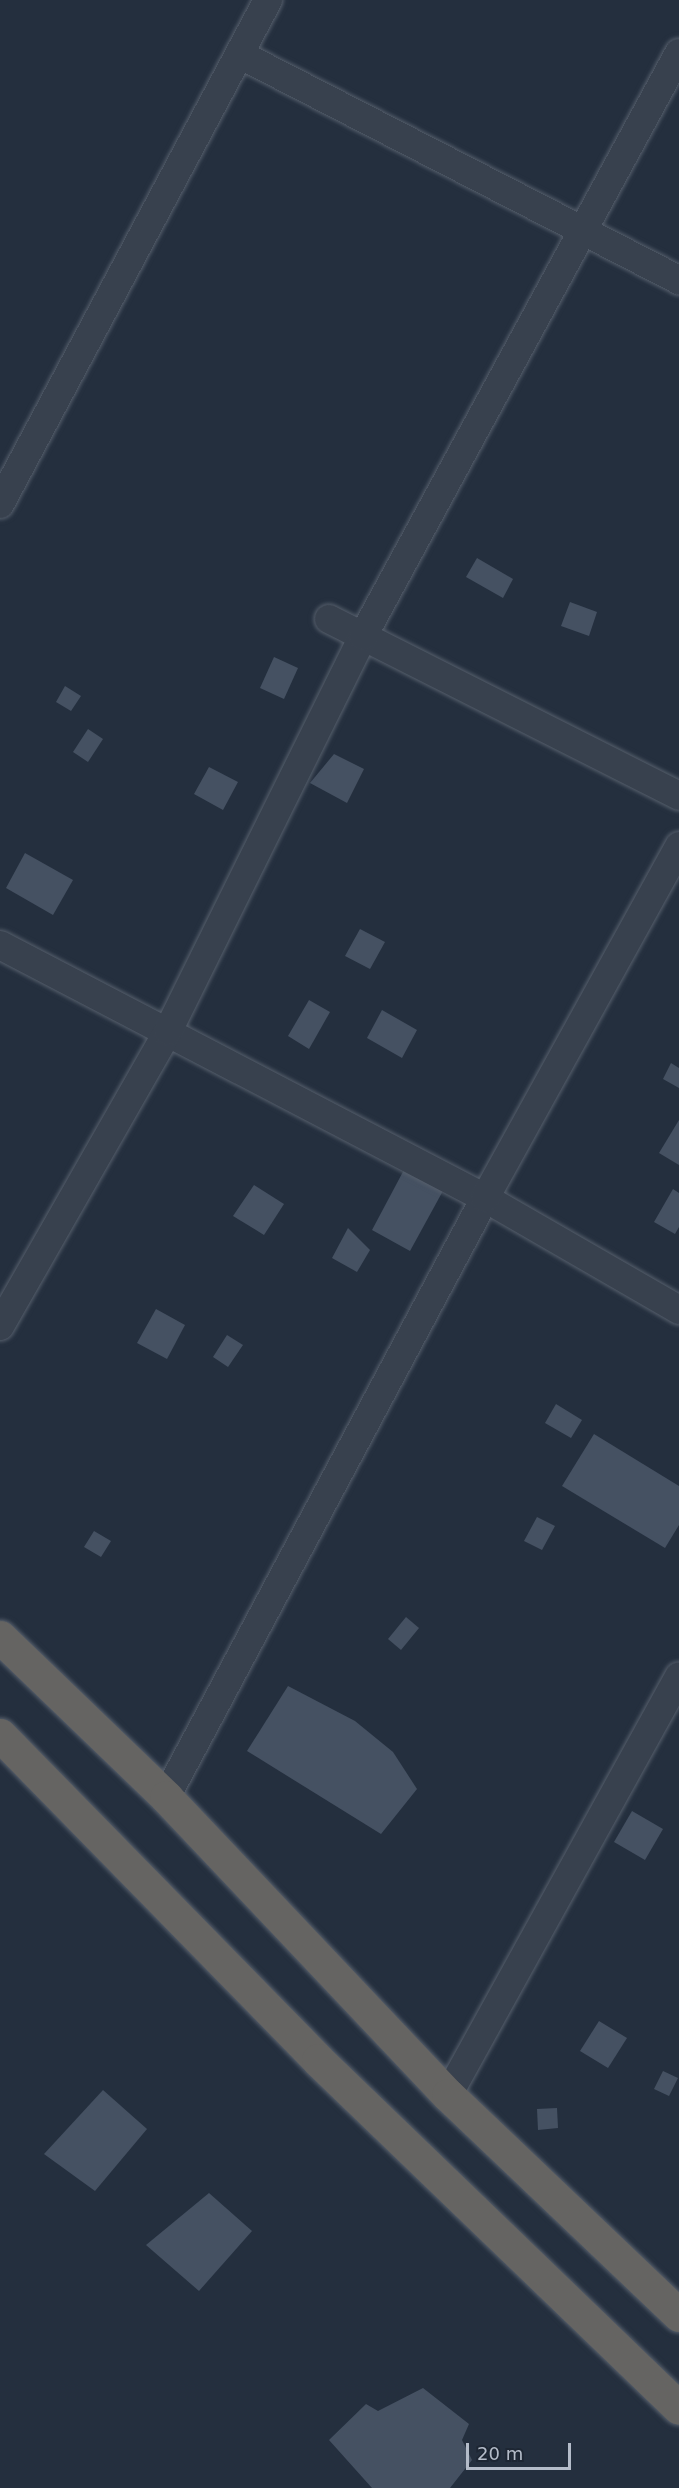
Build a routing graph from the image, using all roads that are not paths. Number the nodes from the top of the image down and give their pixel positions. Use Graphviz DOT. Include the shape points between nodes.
graph roads {
  1 [pos="268,0"];
  2 [pos="679,53"];
  3 [pos="239,54"];
  4 [pos="582,230"];
  5 [pos="679,280"];
  6 [pos="0,504"];
  7 [pos="329,618"];
  8 [pos="363,636"];
  9 [pos="679,796"];
  10 [pos="679,846"];
  11 [pos="0,945"];
  12 [pos="168,1031"];
  13 [pos="485,1197"];
  14 [pos="679,1310"];
  15 [pos="0,1326"];
  16 [pos="0,1637"];
  17 [pos="679,1676"];
  18 [pos="0,1735"];
  19 [pos="166,1797"];
  20 [pos="448,2095"];
  21 [pos="679,2315"];
  22 [pos="679,2408"];
  1 -- 3 [label="street"];
  2 -- 4 [label="street"];
  3 -- 4 [label="street"];
  3 -- 6 [label="street"];
  4 -- 5 [label="street"];
  4 -- 8 [label="street"];
  7 -- 8 [label="street"];
  8 -- 9 [label="street"];
  8 -- 12 [label="street"];
  10 -- 13 [label="street"];
  11 -- 12 [label="street"];
  12 -- 13 [label="street"];
  12 -- 15 [label="street"];
  13 -- 14 [label="street"];
  13 -- 19 [label="street"];
  16 -- 19 [label="highway"];
  17 -- 20 [label="street"];
  18 -- 22 [label="highway" via="318,2060"];
  19 -- 20 [label="highway"];
  20 -- 21 [label="highway"];
}
